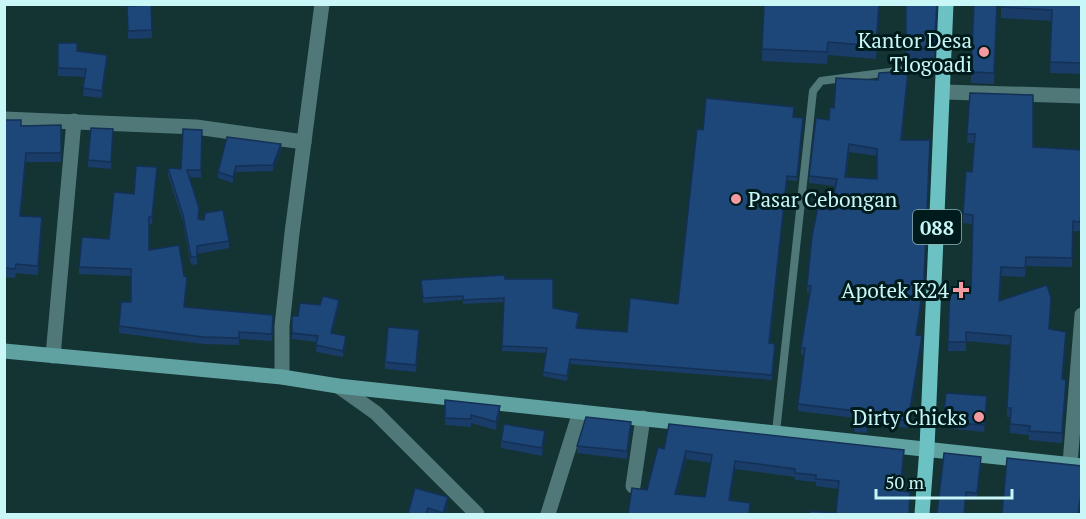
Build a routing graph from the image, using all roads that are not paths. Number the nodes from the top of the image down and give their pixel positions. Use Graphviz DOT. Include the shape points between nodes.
graph roads {
  1 [pos="322,4"];
  2 [pos="946,4"];
  3 [pos="944,65"];
  4 [pos="944,92"];
  5 [pos="1082,96"];
  6 [pos="4,119"];
  7 [pos="74,121"];
  8 [pos="304,142"];
  9 [pos="1082,315"];
  10 [pos="4,351"];
  11 [pos="53,356"];
  12 [pos="282,377"];
  13 [pos="338,386"];
  14 [pos="580,412"];
  15 [pos="643,418"];
  16 [pos="776,432"];
  17 [pos="927,448"];
  18 [pos="1076,465"];
  19 [pos="633,486"];
  20 [pos="477,514"];
  21 [pos="548,514"];
  22 [pos="922,514"];
  1 -- 8 [label="street"];
  2 -- 3 [label="main road, 088"];
  3 -- 4 [label="main road, 088"];
  3 -- 16 [label="lane" via="821,81 813,91"];
  4 -- 5 [label="street"];
  4 -- 17 [label="main road, 088"];
  6 -- 7 [label="street"];
  7 -- 8 [label="street" via="196,127"];
  7 -- 11 [label="street"];
  8 -- 12 [label="street" via="282,326"];
  9 -- 18 [label="street"];
  10 -- 11 [label="main road"];
  11 -- 12 [label="main road"];
  12 -- 13 [label="main road"];
  13 -- 14 [label="main road"];
  13 -- 20 [label="street" via="376,413"];
  14 -- 15 [label="main road"];
  14 -- 21 [label="street"];
  15 -- 16 [label="main road"];
  15 -- 19 [label="street"];
  16 -- 17 [label="main road"];
  17 -- 18 [label="main road"];
  17 -- 22 [label="main road"];
}
